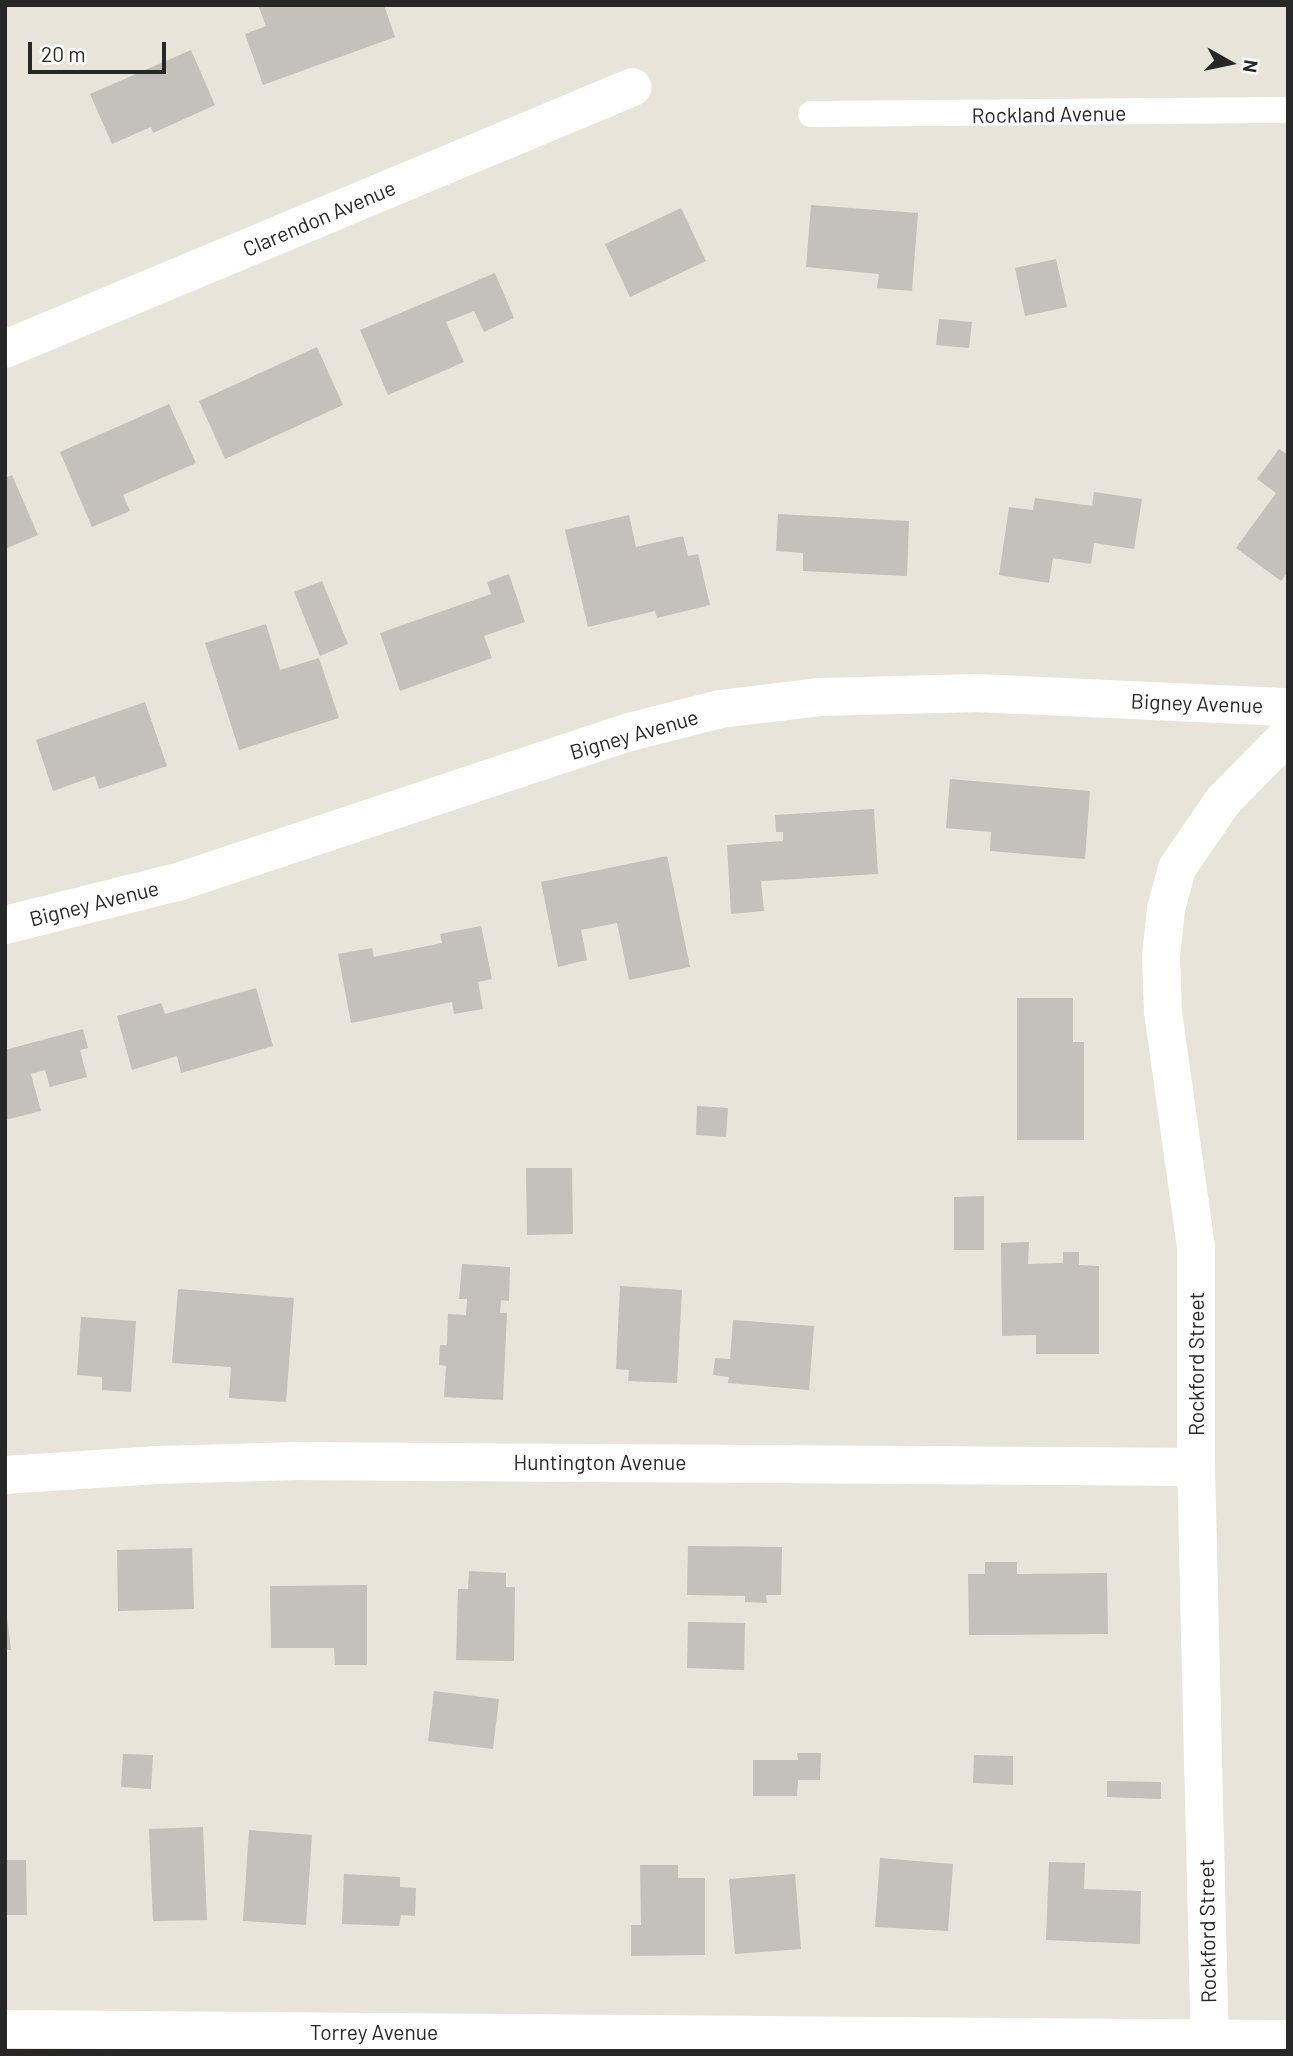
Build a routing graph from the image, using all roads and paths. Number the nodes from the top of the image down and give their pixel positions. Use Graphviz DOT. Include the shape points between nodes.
graph roads {
  1 [pos="633,87"];
  2 [pos="1288,110"];
  3 [pos="811,114"];
  4 [pos="5,349"];
  5 [pos="1288,707"];
  6 [pos="1288,735"];
  7 [pos="5,925"];
  8 [pos="1196,1467"];
  9 [pos="5,1475"];
  10 [pos="5,2029"];
  11 [pos="1288,2039"];
  12 [pos="1210,2045"];
  1 -- 4 [label="street, Clarendon Avenue"];
  2 -- 3 [label="lane, Rockland Avenue"];
  5 -- 7 [label="street, Bigney Avenue" via="977,694 821,697 720,709 630,732 189,878"];
  6 -- 8 [label="street, Rockford Street" via="1223,801 1191,845 1177,868 1163,930 1163,1011 1196,1247"];
  8 -- 9 [label="street, Huntington Avenue" via="311,1461"];
  8 -- 12 [label="street, Rockford Street"];
  10 -- 12 [label="street, Torrey Avenue"];
  11 -- 12 [label="street, Torrey Avenue"];
}
